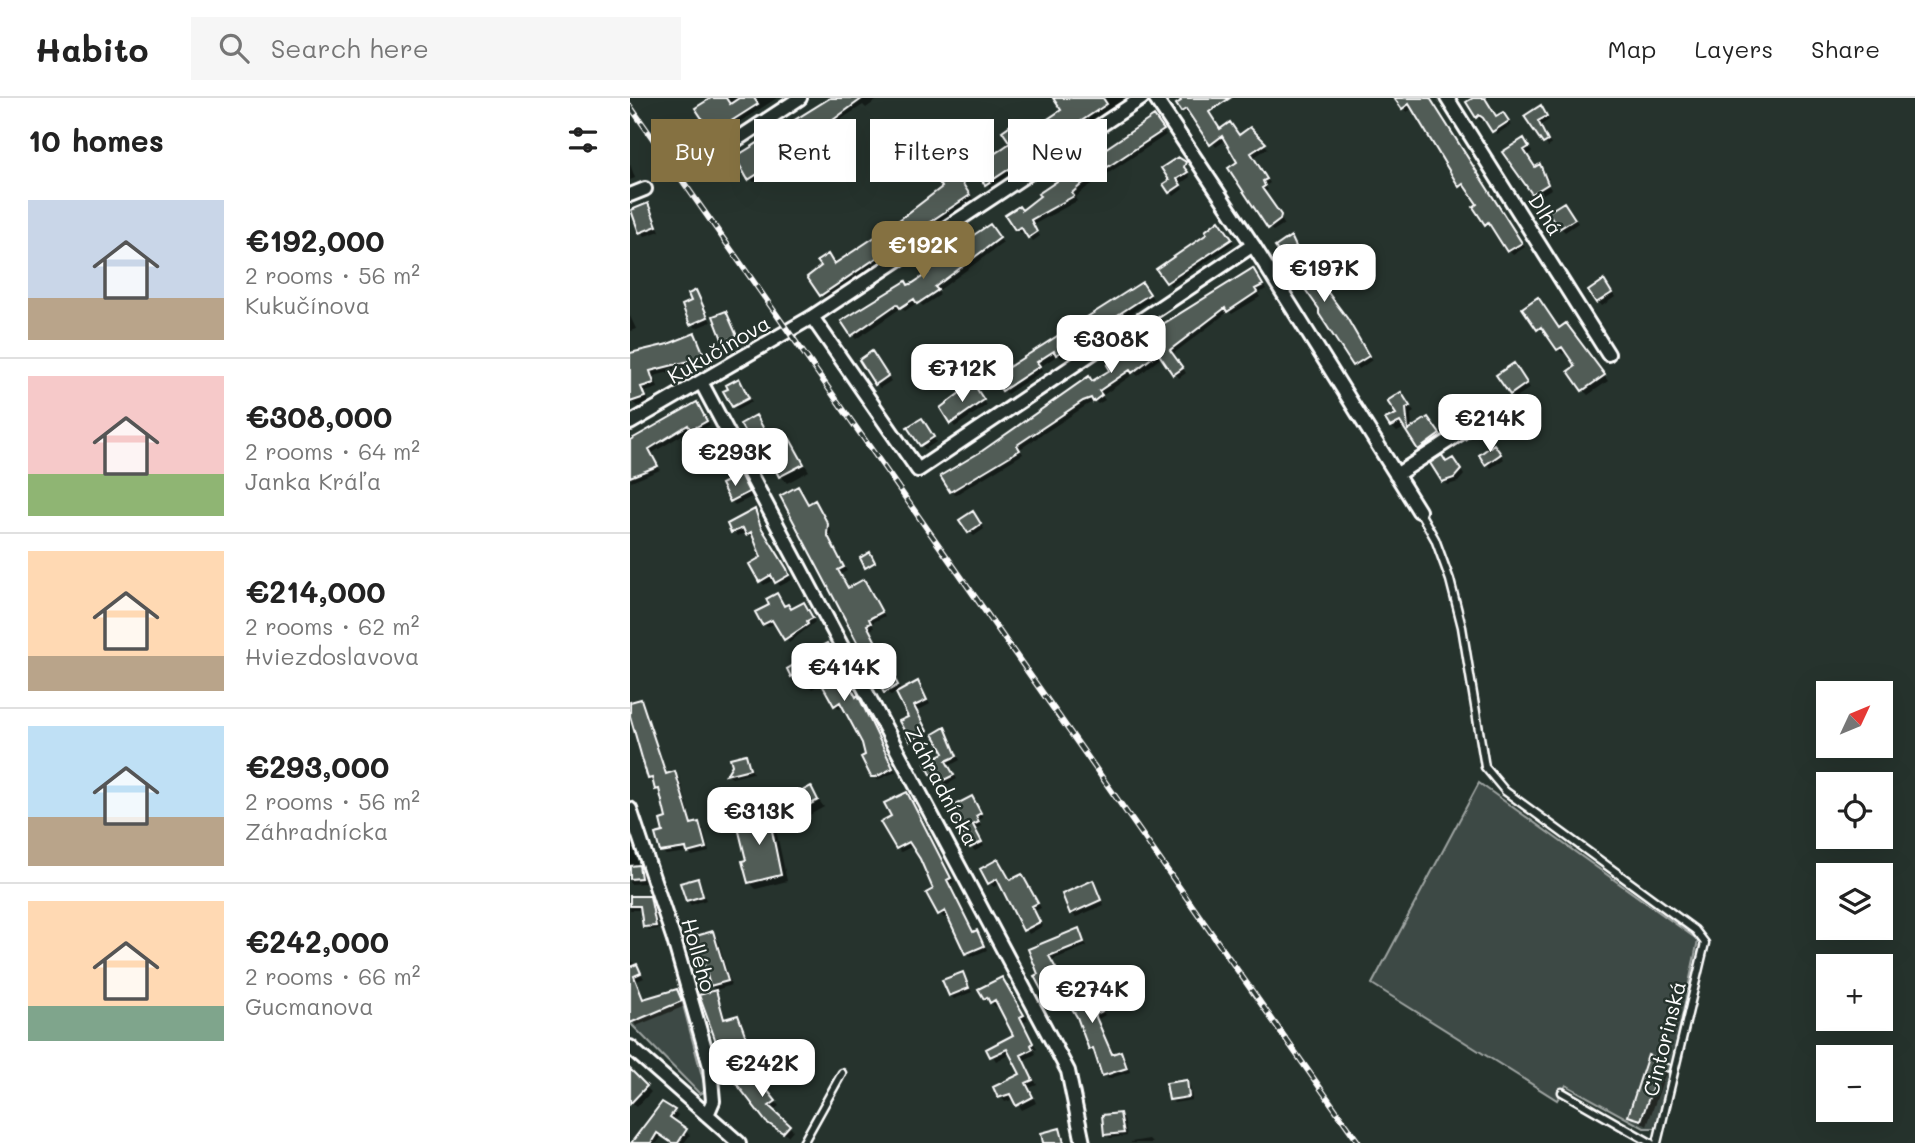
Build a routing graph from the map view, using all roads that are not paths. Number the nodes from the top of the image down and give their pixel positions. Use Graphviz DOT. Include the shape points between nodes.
graph roads {
  1 [pos="800,98"];
  2 [pos="1142,98"];
  3 [pos="1155,98"];
  4 [pos="1447,98"];
  5 [pos="740,137"];
  6 [pos="645,189"];
  7 [pos="630,195"];
  8 [pos="1253,245"];
  9 [pos="812,317"];
  10 [pos="1608,354"];
  11 [pos="701,382"];
  12 [pos="1496,410"];
  13 [pos="630,423"];
  14 [pos="1396,475"];
  15 [pos="1419,511"];
  16 [pos="630,809"];
  17 [pos="630,1047"];
  18 [pos="842,1073"];
  19 [pos="1562,1092"];
  20 [pos="707,1115"];
  21 [pos="739,1143"];
  22 [pos="803,1143"];
  23 [pos="1083,1143"];
  24 [pos="1651,1143"];
  25 [pos="1657,1143"];
  1 -- 5 [label="street"];
  2 -- 9 [label="street"];
  3 -- 8 [label="street"];
  4 -- 10 [label="street, Dlhá"];
  6 -- 7 [label="street"];
  8 -- 9 [label="street" via="918,470"];
  8 -- 14 [label="street"];
  9 -- 11 [label="street, Kukučínova"];
  11 -- 13 [label="street, Kukučínova"];
  11 -- 23 [label="street, Záhradnícka" via="1068,1071"];
  12 -- 14 [label="street"];
  14 -- 15 [label="street"];
  15 -- 25 [label="lane, Cintorinská" via="1450,580 1485,767 1505,792 1695,930 1705,943"];
  16 -- 20 [label="street, Hollého" via="710,1066 713,1101"];
  17 -- 20 [label="street"];
  18 -- 22 [label="lane"];
  19 -- 24 [label="lane"];
  20 -- 21 [label="street"];
}
